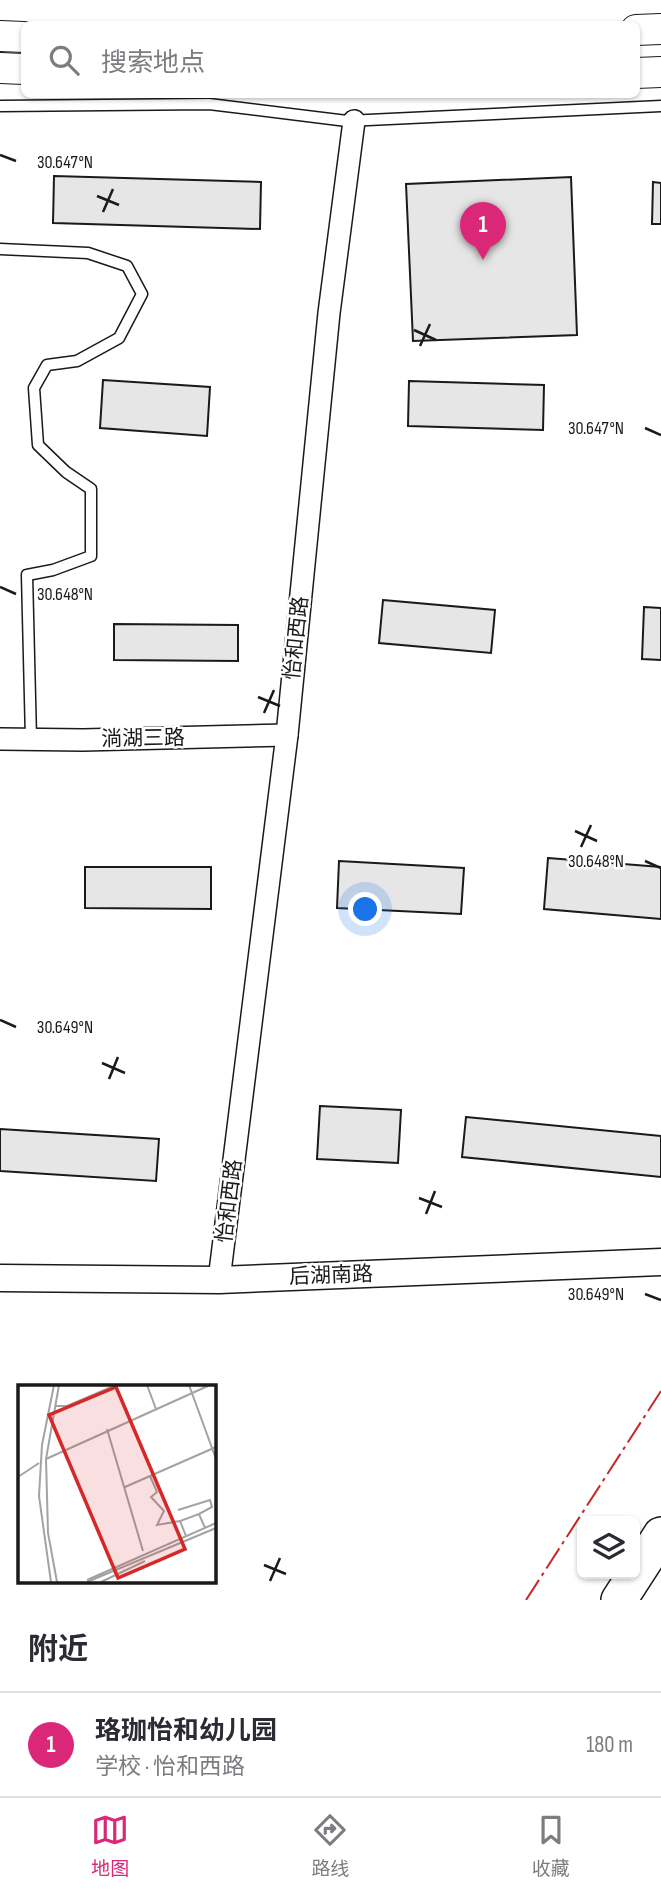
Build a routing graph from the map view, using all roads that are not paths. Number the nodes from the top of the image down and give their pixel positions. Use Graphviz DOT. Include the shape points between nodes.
graph roads {
  1 [pos="661,29"];
  2 [pos="640,30"];
  3 [pos="0,36"];
  4 [pos="21,37"];
  5 [pos="0,68"];
  6 [pos="21,69"];
  7 [pos="661,72"];
  8 [pos="640,73"];
  9 [pos="0,106"];
  10 [pos="661,106"];
  11 [pos="354,121"];
  12 [pos="0,250"];
  13 [pos="287,735"];
  14 [pos="0,739"];
  15 [pos="31,739"];
  16 [pos="661,1262"];
  17 [pos="0,1278"];
  18 [pos="219,1280"];
  19 [pos="661,1535"];
  20 [pos="619,1600"];
  1 -- 2 [label="main road"];
  3 -- 4 [label="main road"];
  5 -- 6 [label="main road"];
  7 -- 8 [label="main road"];
  9 -- 11 [label="lane" via="209,104"];
  10 -- 11 [label="lane"];
  11 -- 13 [label="street, 怡和西路" via="329,313"];
  12 -- 15 [label="lane" via="88,253 127,266 142,294 119,338 77,361 47,365 34,388 38,445 91,489 91,556 27,575"];
  13 -- 15 [label="street, 淌湖三路"];
  13 -- 18 [label="street, 怡和西路"];
  14 -- 15 [label="street, 淌湖三路"];
  16 -- 18 [label="street, 后湖南路"];
  17 -- 18 [label="street, 后湖南路"];
  19 -- 20 [label="main road"];
}
